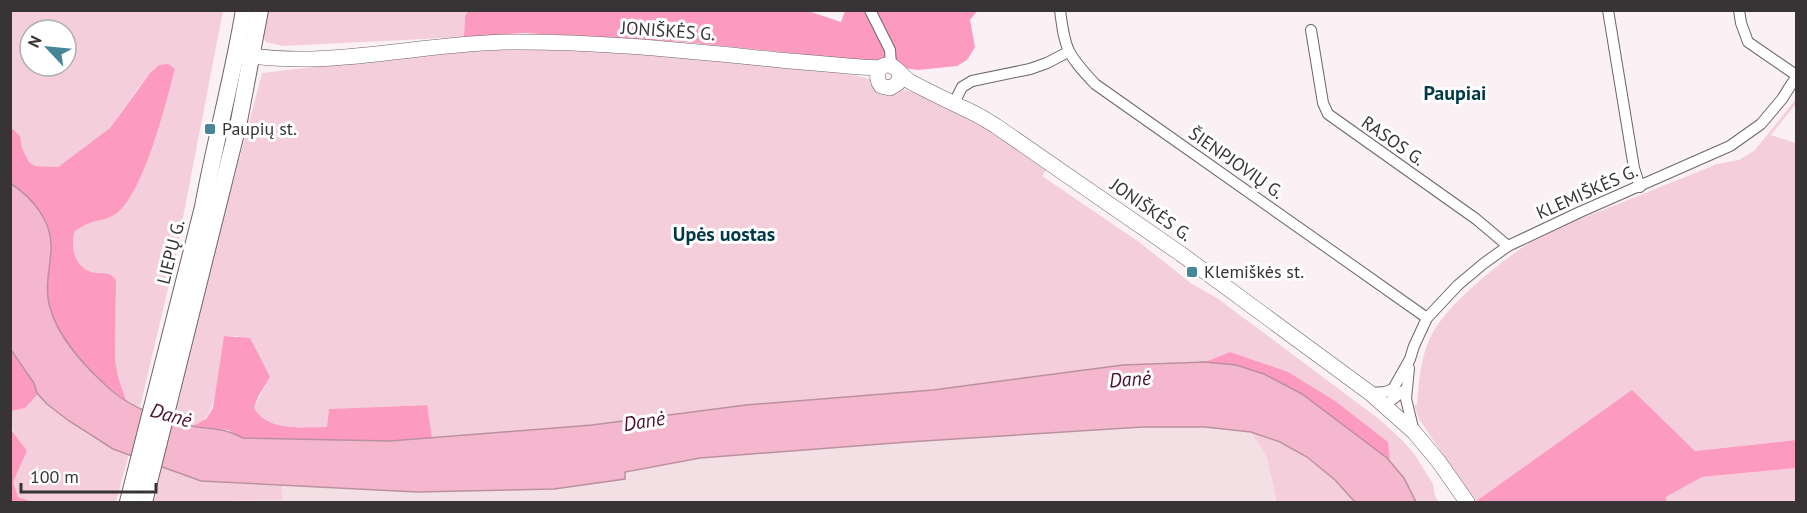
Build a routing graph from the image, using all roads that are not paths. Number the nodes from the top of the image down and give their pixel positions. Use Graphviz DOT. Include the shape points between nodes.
graph roads {
  1 [pos="244,10"];
  2 [pos="260,10"];
  3 [pos="870,10"];
  4 [pos="1059,10"];
  5 [pos="1608,10"];
  6 [pos="1739,10"];
  7 [pos="1311,30"];
  8 [pos="1068,52"];
  9 [pos="245,54"];
  10 [pos="888,75"];
  11 [pos="1797,76"];
  12 [pos="954,103"];
  13 [pos="1640,187"];
  14 [pos="1509,246"];
  15 [pos="1427,318"];
  16 [pos="1410,359"];
  17 [pos="1393,389"];
  18 [pos="1406,389"];
  19 [pos="1370,393"];
  20 [pos="1385,405"];
  21 [pos="1414,432"];
  22 [pos="137,496"];
  23 [pos="1467,502"];
  1 -- 9 [label="main road, LIEPŲ G."];
  2 -- 9 [label="main road, LIEPŲ G."];
  3 -- 10 [label="street" via="890,51"];
  4 -- 8 [label="street, ŠIENPJOVIŲ G."];
  5 -- 13 [label="street"];
  6 -- 11 [label="street" via="1748,42"];
  7 -- 14 [label="street, RASOS G." via="1328,114"];
  8 -- 12 [label="street" via="1030,69 972,81 962,87"];
  8 -- 15 [label="street, ŠIENPJOVIŲ G." via="1095,84"];
  9 -- 10 [label="main road, JONIŠKĖS G." via="313,58 526,42 793,61"];
  9 -- 22 [label="main road, LIEPŲ G." via="210,165"];
  10 -- 12 [label="main road, JONIŠKĖS G."];
  11 -- 13 [label="street, KLEMIŠKĖS G." via="1761,124 1746,136"];
  12 -- 19 [label="main road, JONIŠKĖS G." via="996,126 1181,254"];
  13 -- 14 [label="street, KLEMIŠKĖS G."];
  14 -- 15 [label="street, KLEMIŠKĖS G." via="1458,285"];
  15 -- 16 [label="street, KLEMIŠKĖS G."];
  16 -- 17 [label="street, KLEMIŠKĖS G."];
  16 -- 18 [label="street, KLEMIŠKĖS G."];
  17 -- 19 [label="street"];
  17 -- 20 [label="street, KLEMIŠKĖS G."];
  18 -- 20 [label="street"];
  18 -- 21 [label="street, KLEMIŠKĖS G."];
  19 -- 20 [label="main road, JONIŠKĖS G."];
  20 -- 21 [label="main road, JONIŠKĖS G."];
  21 -- 23 [label="main road, JONIŠKĖS G."];
}
